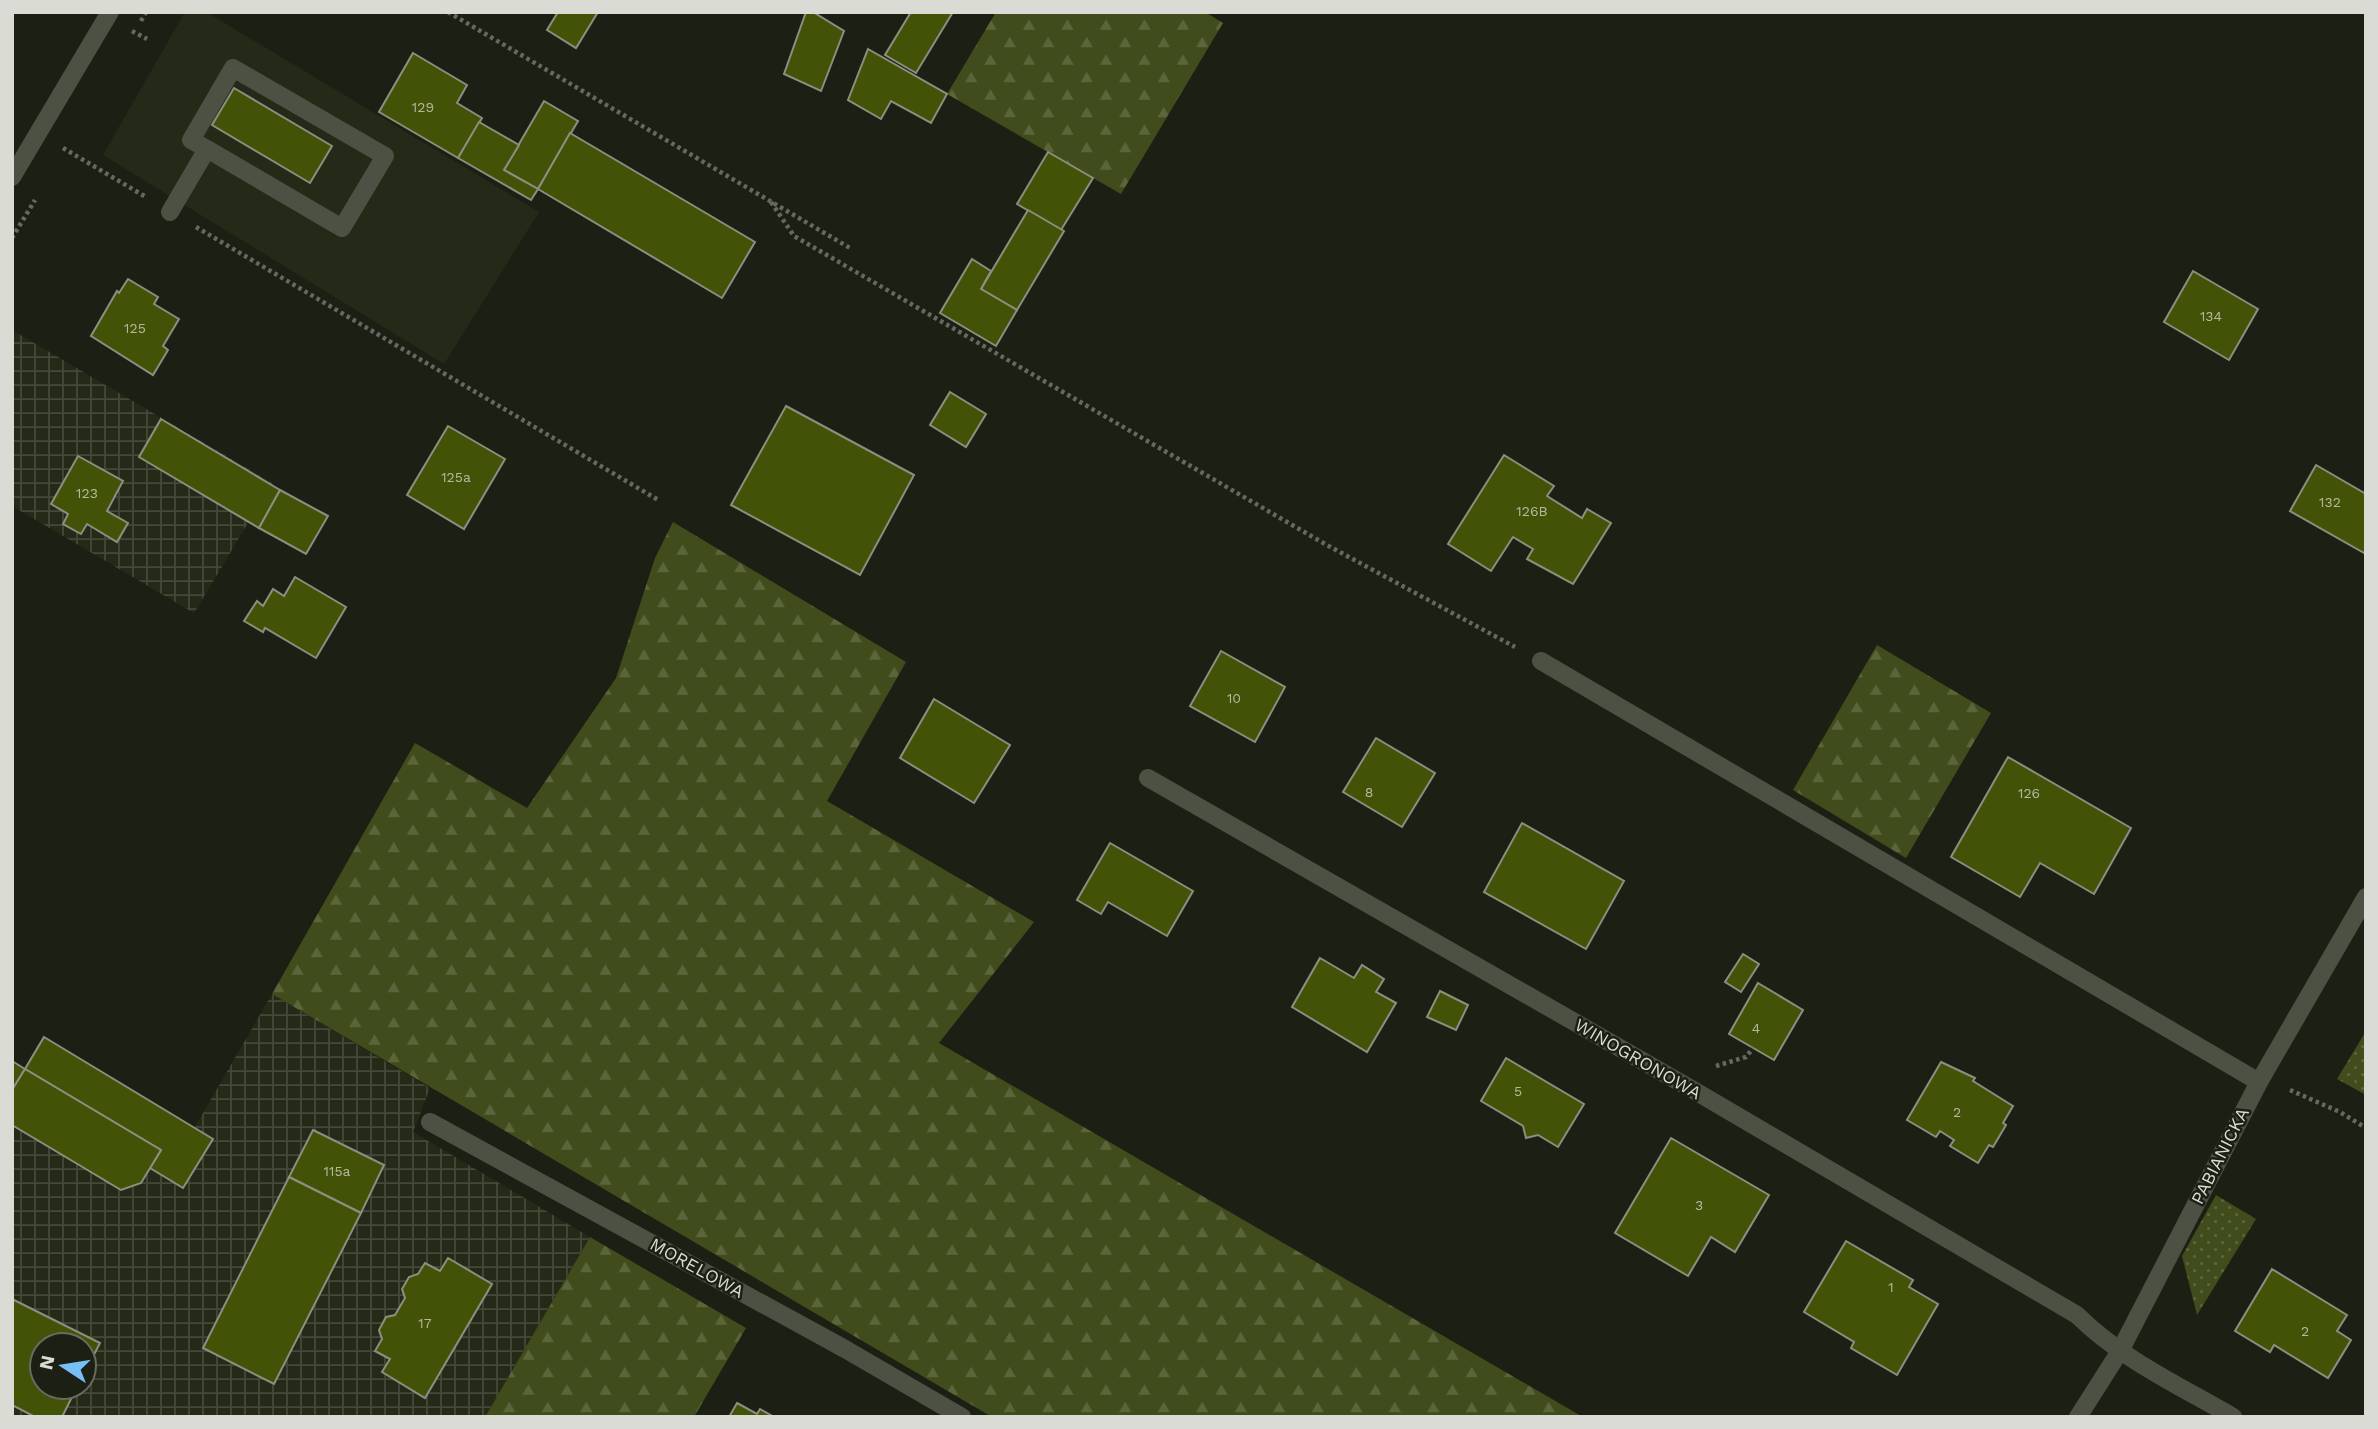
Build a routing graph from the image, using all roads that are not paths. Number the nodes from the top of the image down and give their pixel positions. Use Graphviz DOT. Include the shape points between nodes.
graph roads {
  1 [pos="110,12"];
  2 [pos="207,149"];
  3 [pos="12,177"];
  4 [pos="170,212"];
  5 [pos="1541,661"];
  6 [pos="1148,778"];
  7 [pos="2366,897"];
  8 [pos="2259,1082"];
  9 [pos="430,1122"];
  10 [pos="2120,1351"];
  11 [pos="962,1417"];
  12 [pos="2078,1417"];
  13 [pos="2233,1417"];
  1 -- 3 [label="street"];
  2 -- 2 [label="street" via="342,228 385,156 233,68 191,140"];
  2 -- 4 [label="street"];
  5 -- 8 [label="street"];
  6 -- 10 [label="street, WINOGRONOWA" via="2077,1315"];
  7 -- 8 [label="street, PABIANICKA"];
  8 -- 10 [label="street, PABIANICKA"];
  9 -- 11 [label="street, MORELOWA"];
  10 -- 12 [label="street, PABIANICKA"];
  10 -- 13 [label="street, WINOGRONOWA"];
}
